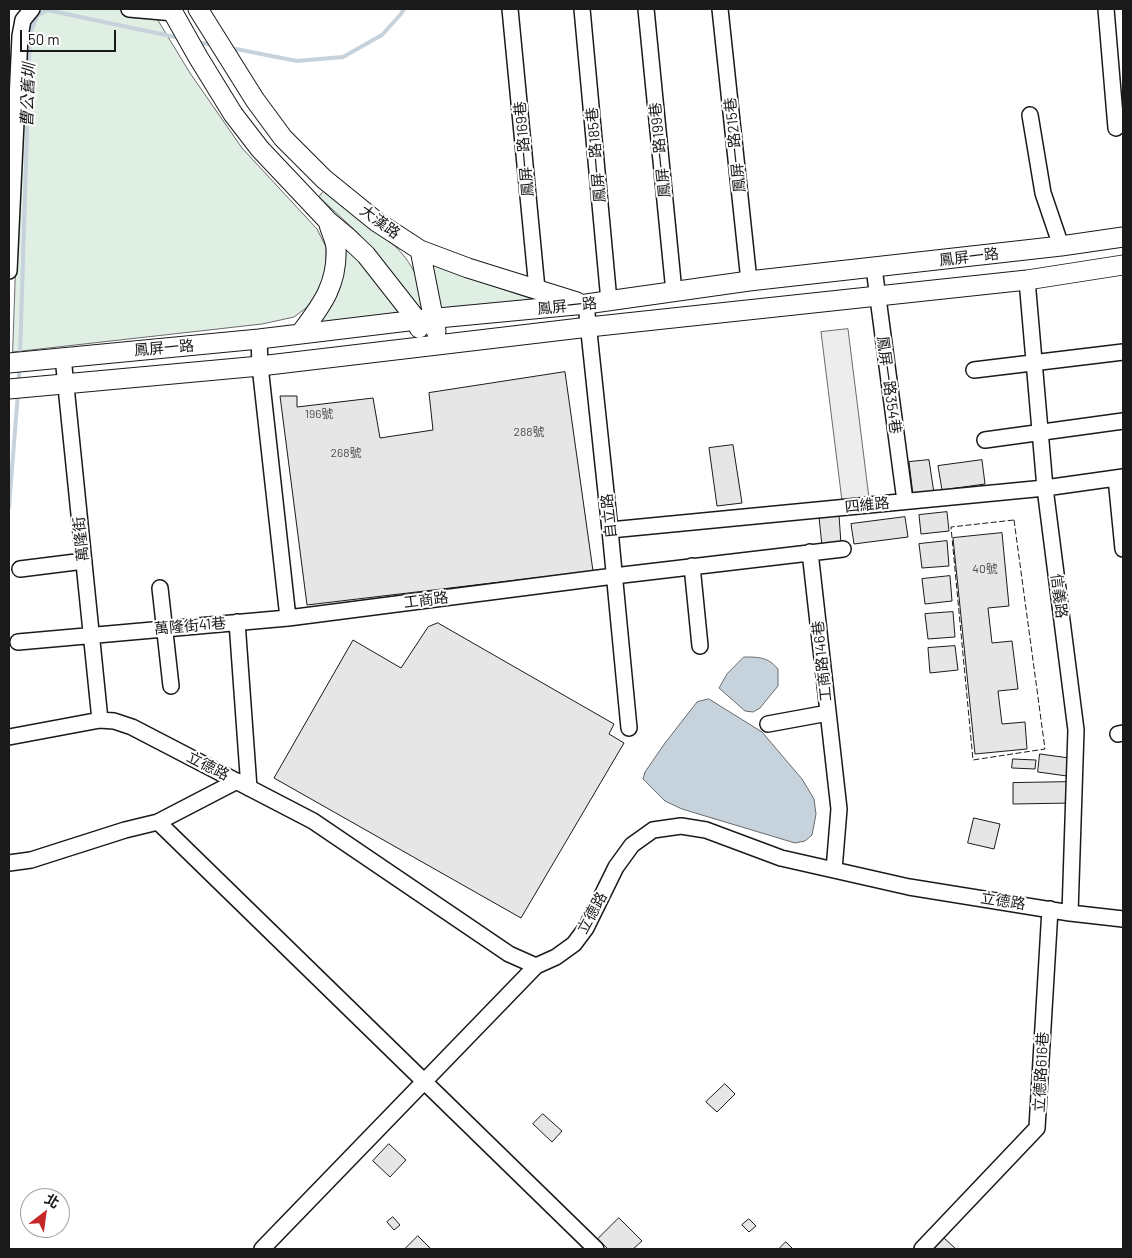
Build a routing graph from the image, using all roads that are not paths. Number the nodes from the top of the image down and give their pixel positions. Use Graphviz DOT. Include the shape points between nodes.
graph roads {
  1 [pos="32,9"];
  2 [pos="129,9"];
  3 [pos="510,9"];
  4 [pos="582,9"];
  5 [pos="646,9"];
  6 [pos="720,9"];
  7 [pos="1106,9"];
  8 [pos="173,11"];
  9 [pos="200,11"];
  10 [pos="1030,115"];
  11 [pos="1116,128"];
  12 [pos="12,151"];
  13 [pos="328,222"];
  14 [pos="1123,237"];
  15 [pos="1061,246"];
  16 [pos="420,250"];
  17 [pos="1123,265"];
  18 [pos="874,268"];
  19 [pos="9,271"];
  20 [pos="1026,280"];
  21 [pos="749,281"];
  22 [pos="537,290"];
  23 [pos="674,292"];
  24 [pos="877,296"];
  25 [pos="609,301"];
  26 [pos="586,304"];
  27 [pos="426,319"];
  28 [pos="589,327"];
  29 [pos="300,334"];
  30 [pos="259,339"];
  31 [pos="430,345"];
  32 [pos="1123,352"];
  33 [pos="63,357"];
  34 [pos="18,362"];
  35 [pos="1034,362"];
  36 [pos="260,366"];
  37 [pos="974,370"];
  38 [pos="65,384"];
  39 [pos="9,389"];
  40 [pos="1123,421"];
  41 [pos="1040,432"];
  42 [pos="985,440"];
  43 [pos="1120,477"];
  44 [pos="1045,488"];
  45 [pos="905,501"];
  46 [pos="610,530"];
  47 [pos="843,548"];
  48 [pos="1123,549"];
  49 [pos="810,552"];
  50 [pos="84,561"];
  51 [pos="692,566"];
  52 [pos="20,569"];
  53 [pos="614,576"];
  54 [pos="160,588"];
  55 [pos="288,618"];
  56 [pos="237,622"];
  57 [pos="164,628"];
  58 [pos="91,634"];
  59 [pos="18,642"];
  60 [pos="700,646"];
  61 [pos="171,686"];
  62 [pos="828,713"];
  63 [pos="100,720"];
  64 [pos="768,724"];
  65 [pos="629,728"];
  66 [pos="9,737"];
  67 [pos="243,784"];
  68 [pos="158,822"];
  69 [pos="9,864"];
  70 [pos="834,870"];
  71 [pos="1050,909"];
  72 [pos="1070,913"];
  73 [pos="1123,919"];
  74 [pos="536,966"];
  75 [pos="423,1082"];
  76 [pos="262,1249"];
  77 [pos="596,1249"];
  78 [pos="922,1249"];
  1 -- 12 [label="street" via="23,20 20,36"];
  2 -- 8 [label="street"];
  3 -- 22 [label="street, 鳳屏一路169巷"];
  4 -- 25 [label="street, 鳳屏一路185巷"];
  5 -- 23 [label="street, 鳳屏一路199巷"];
  6 -- 21 [label="street, 鳳屏一路215巷"];
  7 -- 11 [label="street"];
  8 -- 13 [label="main road, 大漢路" via="233,114 260,149"];
  9 -- 16 [label="main road, 大漢路" via="255,100 283,138 324,179 377,222"];
  10 -- 15 [label="street" via="1044,193"];
  12 -- 19 [label="street"];
  13 -- 27 [label="main road, 大漢路" via="366,255"];
  13 -- 29 [label="main road" via="336,246 334,277 324,302"];
  14 -- 15 [label="main road, 鳳屏一路"];
  15 -- 18 [label="main road, 鳳屏一路"];
  16 -- 22 [label="main road, 大漢路"];
  16 -- 27 [label="main road"];
  17 -- 20 [label="main road, 鳳屏一路"];
  18 -- 21 [label="main road, 鳳屏一路"];
  18 -- 24 [label="street, 鳳屏一路354巷"];
  20 -- 24 [label="main road, 鳳屏一路"];
  20 -- 35 [label="street, 信義路"];
  21 -- 23 [label="main road, 鳳屏一路"];
  22 -- 26 [label="main road, 大漢路"];
  23 -- 25 [label="main road, 鳳屏一路"];
  24 -- 28 [label="main road, 鳳屏一路"];
  24 -- 45 [label="street, 鳳屏一路354巷"];
  25 -- 26 [label="main road, 鳳屏一路"];
  26 -- 27 [label="main road, 鳳屏一路"];
  26 -- 28 [label="street, 自立路"];
  27 -- 29 [label="main road, 鳳屏一路"];
  27 -- 31 [label="main road"];
  28 -- 31 [label="main road, 鳳屏一路"];
  28 -- 46 [label="street, 自立路"];
  29 -- 30 [label="main road, 鳳屏一路"];
  30 -- 33 [label="main road, 鳳屏一路"];
  30 -- 36 [label="street"];
  31 -- 36 [label="main road, 鳳屏一路"];
  32 -- 35 [label="street"];
  33 -- 34 [label="main road, 鳳屏一路"];
  33 -- 38 [label="street, 萬隆街"];
  35 -- 37 [label="street"];
  35 -- 41 [label="street, 信義路"];
  36 -- 38 [label="main road, 鳳屏一路"];
  36 -- 55 [label="street"];
  38 -- 39 [label="main road, 鳳屏一路"];
  38 -- 50 [label="street, 萬隆街"];
  40 -- 41 [label="street"];
  41 -- 42 [label="street"];
  41 -- 44 [label="street, 信義路"];
  43 -- 44 [label="street, 四維路"];
  43 -- 48 [label="street"];
  44 -- 45 [label="street, 四維路"];
  44 -- 72 [label="street, 信義路" via="1076,730"];
  45 -- 46 [label="street, 四維路"];
  46 -- 53 [label="street, 自立路"];
  47 -- 49 [label="street, 工商路"];
  49 -- 51 [label="street, 工商路"];
  49 -- 62 [label="street, 工商路146巷"];
  50 -- 52 [label="street"];
  50 -- 58 [label="street, 萬隆街"];
  51 -- 53 [label="street, 工商路"];
  51 -- 60 [label="street"];
  53 -- 55 [label="street, 工商路"];
  53 -- 65 [label="street, 自立路"];
  54 -- 57 [label="street"];
  55 -- 56 [label="street, 萬隆街41巷"];
  56 -- 57 [label="street, 萬隆街41巷"];
  56 -- 67 [label="street"];
  57 -- 58 [label="street, 萬隆街41巷"];
  57 -- 61 [label="street"];
  58 -- 59 [label="street, 萬隆街41巷"];
  58 -- 63 [label="street, 萬隆街"];
  62 -- 64 [label="street"];
  62 -- 70 [label="street, 工商路146巷" via="839,809"];
  63 -- 66 [label="street, 立德路"];
  63 -- 67 [label="street, 立德路" via="132,727"];
  67 -- 68 [label="street"];
  67 -- 74 [label="street, 立德路" via="314,821 510,954"];
  68 -- 69 [label="street"];
  68 -- 75 [label="street"];
  70 -- 71 [label="street, 立德路" via="910,887"];
  70 -- 74 [label="street, 立德路" via="780,858 706,830 681,826 653,830 632,845 616,867 586,928 574,944"];
  71 -- 72 [label="street, 立德路"];
  71 -- 78 [label="street, 立德路616巷" via="1037,1128"];
  72 -- 73 [label="street, 立德路"];
  74 -- 75 [label="street"];
  75 -- 76 [label="street"];
  75 -- 77 [label="street"];
}
